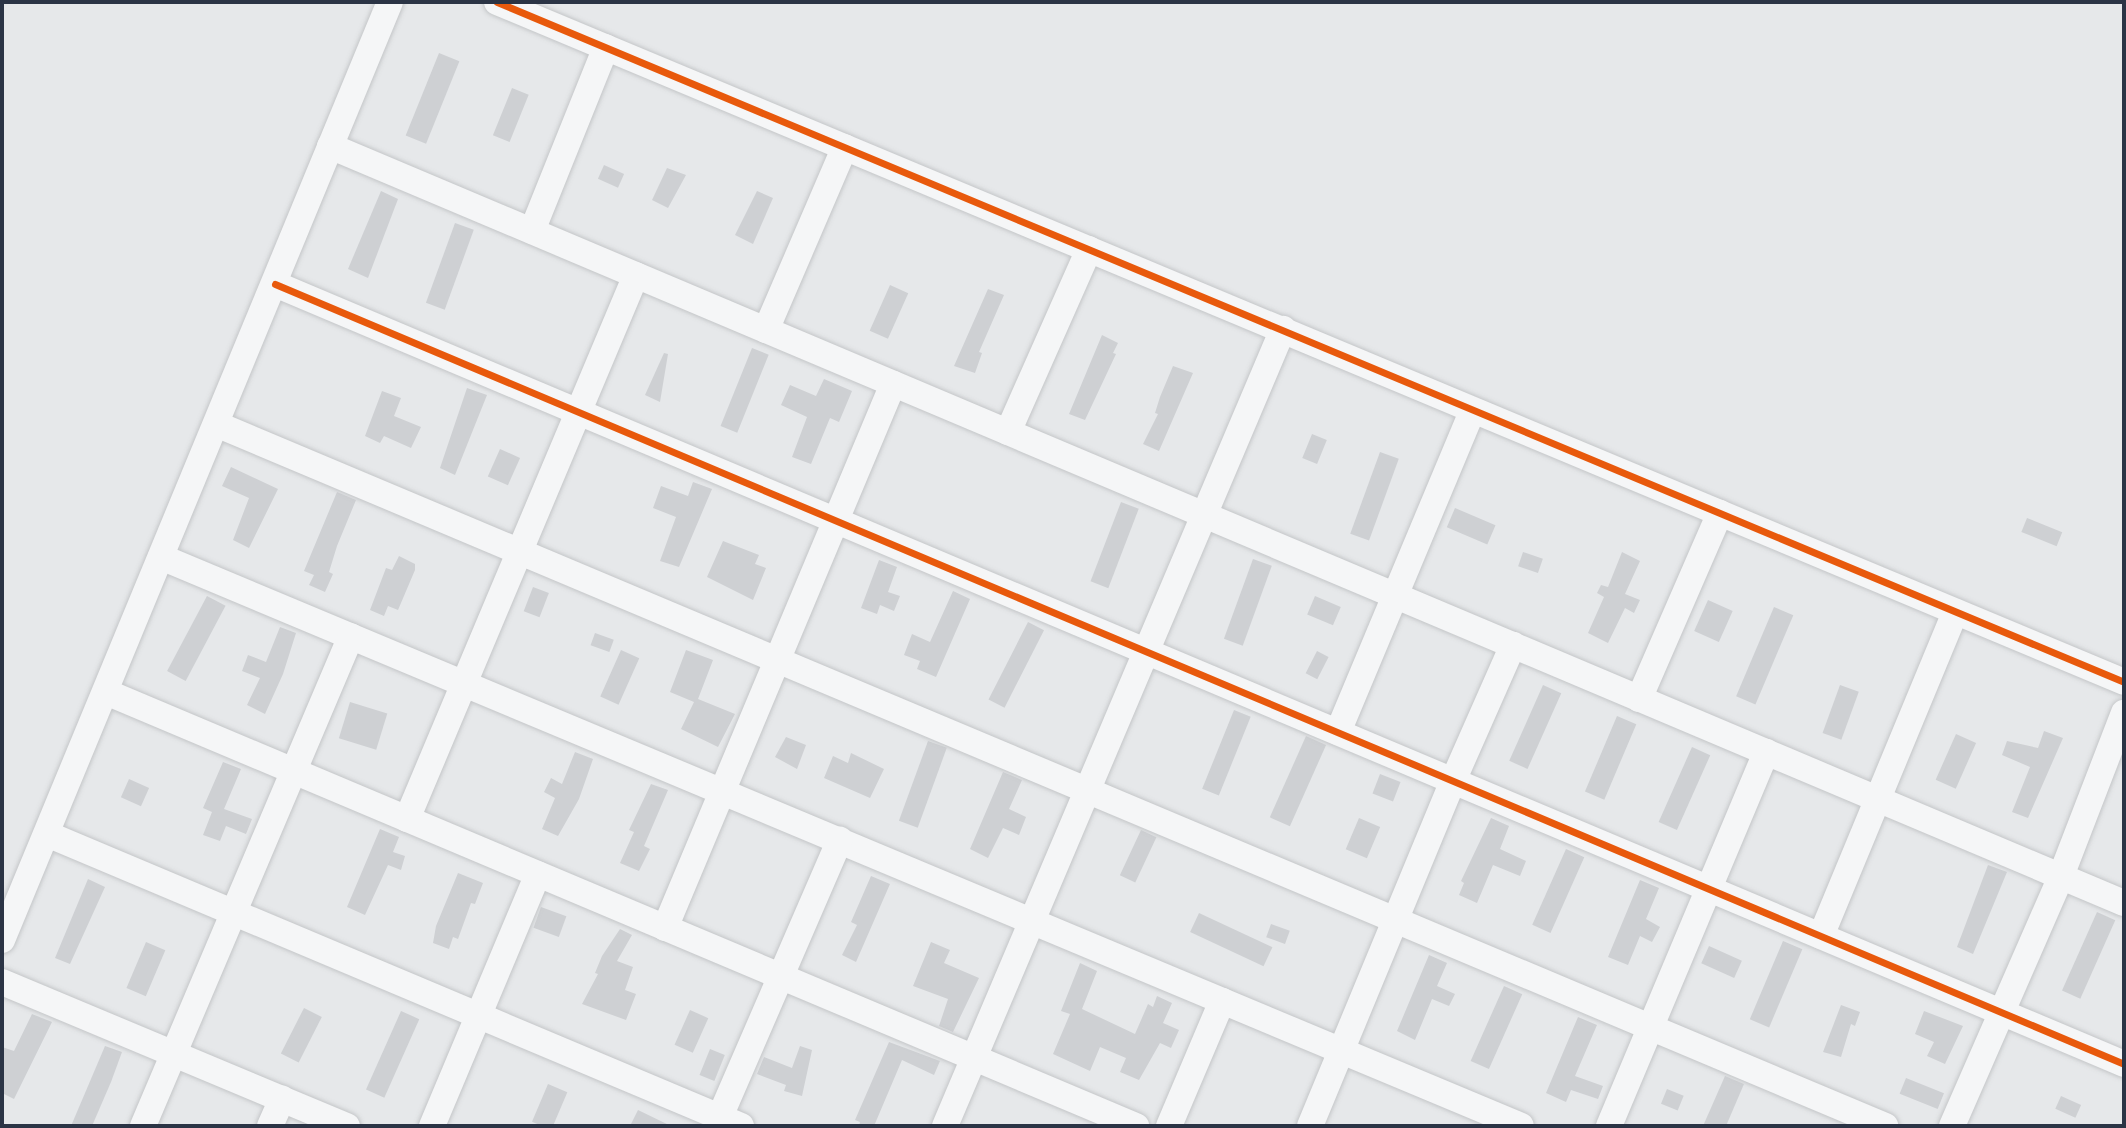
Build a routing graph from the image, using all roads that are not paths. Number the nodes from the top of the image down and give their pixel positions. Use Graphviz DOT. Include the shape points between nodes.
graph roads {
  1 [pos="390,2"];
  2 [pos="497,2"];
  3 [pos="606,47"];
  4 [pos="330,146"];
  5 [pos="845,147"];
  6 [pos="533,231"];
  7 [pos="1089,249"];
  8 [pos="636,275"];
  9 [pos="275,284"];
  10 [pos="1283,329"];
  11 [pos="766,330"];
  12 [pos="893,384"];
  13 [pos="1472,411"];
  14 [pos="579,412"];
  15 [pos="216,424"];
  16 [pos="1008,432"];
  17 [pos="1720,513"];
  18 [pos="1202,514"];
  19 [pos="836,521"];
  20 [pos="520,551"];
  21 [pos="161,557"];
  22 [pos="1395,595"];
  23 [pos="1955,612"];
  24 [pos="351,636"];
  25 [pos="1513,645"];
  26 [pos="1145,651"];
  27 [pos="777,660"];
  28 [pos="465,682"];
  29 [pos="2124,682"];
  30 [pos="106,692"];
  31 [pos="1639,699"];
  32 [pos="2124,713"];
  33 [pos="1338,732"];
  34 [pos="1766,752"];
  35 [pos="293,771"];
  36 [pos="1453,781"];
  37 [pos="1086,790"];
  38 [pos="723,791"];
  39 [pos="1877,799"];
  40 [pos="407,819"];
  41 [pos="47,834"];
  42 [pos="840,840"];
  43 [pos="538,874"];
  44 [pos="2061,876"];
  45 [pos="1708,888"];
  46 [pos="2124,903"];
  47 [pos="234,912"];
  48 [pos="1031,920"];
  49 [pos="1395,920"];
  50 [pos="665,928"];
  51 [pos="1821,936"];
  52 [pos="2,940"];
  53 [pos="781,976"];
  54 [pos="2,982"];
  55 [pos="1222,1001"];
  56 [pos="2001,1012"];
  57 [pos="478,1015"];
  58 [pos="1650,1027"];
  59 [pos="1342,1051"];
  60 [pos="173,1054"];
  61 [pos="974,1058"];
  62 [pos="2124,1064"];
  63 [pos="282,1099"];
  64 [pos="726,1123"];
  65 [pos="143,1126"];
  66 [pos="271,1126"];
  67 [pos="347,1126"];
  68 [pos="432,1126"];
  69 [pos="945,1126"];
  70 [pos="1136,1126"];
  71 [pos="1169,1126"];
  72 [pos="1310,1126"];
  73 [pos="1521,1126"];
  74 [pos="1609,1126"];
  75 [pos="1885,1126"];
  76 [pos="1952,1126"];
  1 -- 4 [label="street"];
  2 -- 3 [label="street"];
  3 -- 5 [label="street"];
  3 -- 6 [label="street"];
  4 -- 6 [label="street"];
  4 -- 9 [label="street"];
  5 -- 7 [label="street"];
  5 -- 11 [label="street"];
  6 -- 8 [label="street"];
  7 -- 10 [label="street"];
  7 -- 16 [label="street"];
  8 -- 11 [label="street"];
  8 -- 14 [label="street"];
  9 -- 14 [label="street"];
  9 -- 15 [label="street"];
  10 -- 13 [label="street"];
  10 -- 18 [label="street"];
  11 -- 12 [label="street"];
  12 -- 16 [label="street"];
  12 -- 19 [label="street"];
  13 -- 17 [label="street"];
  13 -- 22 [label="street"];
  14 -- 19 [label="street"];
  14 -- 20 [label="street"];
  15 -- 20 [label="street"];
  15 -- 21 [label="street"];
  16 -- 18 [label="street"];
  17 -- 23 [label="street"];
  17 -- 31 [label="street"];
  18 -- 22 [label="street"];
  18 -- 26 [label="street"];
  19 -- 26 [label="street"];
  19 -- 27 [label="street"];
  20 -- 27 [label="street"];
  20 -- 28 [label="street"];
  21 -- 24 [label="street"];
  21 -- 30 [label="street"];
  22 -- 25 [label="street"];
  22 -- 33 [label="street"];
  23 -- 29 [label="street"];
  23 -- 39 [label="street"];
  24 -- 28 [label="street"];
  24 -- 35 [label="street"];
  25 -- 31 [label="street"];
  25 -- 36 [label="street"];
  26 -- 33 [label="street"];
  26 -- 37 [label="street"];
  27 -- 37 [label="street"];
  27 -- 38 [label="street"];
  28 -- 38 [label="street"];
  28 -- 40 [label="street"];
  30 -- 35 [label="street"];
  30 -- 41 [label="street"];
  31 -- 34 [label="street"];
  32 -- 44 [label="street"];
  33 -- 36 [label="street"];
  34 -- 39 [label="street"];
  34 -- 45 [label="street"];
  35 -- 40 [label="street"];
  35 -- 47 [label="street"];
  36 -- 45 [label="street"];
  36 -- 49 [label="street"];
  37 -- 48 [label="street"];
  37 -- 49 [label="street"];
  38 -- 42 [label="street"];
  38 -- 50 [label="street"];
  39 -- 44 [label="street"];
  39 -- 51 [label="street"];
  40 -- 43 [label="street"];
  41 -- 47 [label="street"];
  41 -- 52 [label="street"];
  42 -- 48 [label="street"];
  42 -- 53 [label="street"];
  43 -- 50 [label="street"];
  43 -- 57 [label="street"];
  44 -- 46 [label="street"];
  44 -- 56 [label="street"];
  45 -- 51 [label="street"];
  45 -- 58 [label="street"];
  47 -- 57 [label="street"];
  47 -- 60 [label="street"];
  48 -- 55 [label="street"];
  48 -- 61 [label="street"];
  49 -- 58 [label="street"];
  49 -- 59 [label="street"];
  50 -- 53 [label="street"];
  51 -- 56 [label="street"];
  53 -- 61 [label="street"];
  53 -- 64 [label="street"];
  54 -- 60 [label="street"];
  55 -- 59 [label="street"];
  55 -- 71 [label="street"];
  56 -- 62 [label="street"];
  56 -- 76 [label="street"];
  57 -- 64 [label="street"];
  57 -- 68 [label="street"];
  58 -- 74 [label="street"];
  58 -- 75 [label="street"];
  59 -- 72 [label="street"];
  59 -- 73 [label="street"];
  60 -- 63 [label="street"];
  60 -- 65 [label="street"];
  61 -- 69 [label="street"];
  61 -- 70 [label="street"];
  63 -- 66 [label="street"];
  63 -- 67 [label="street"];
}
